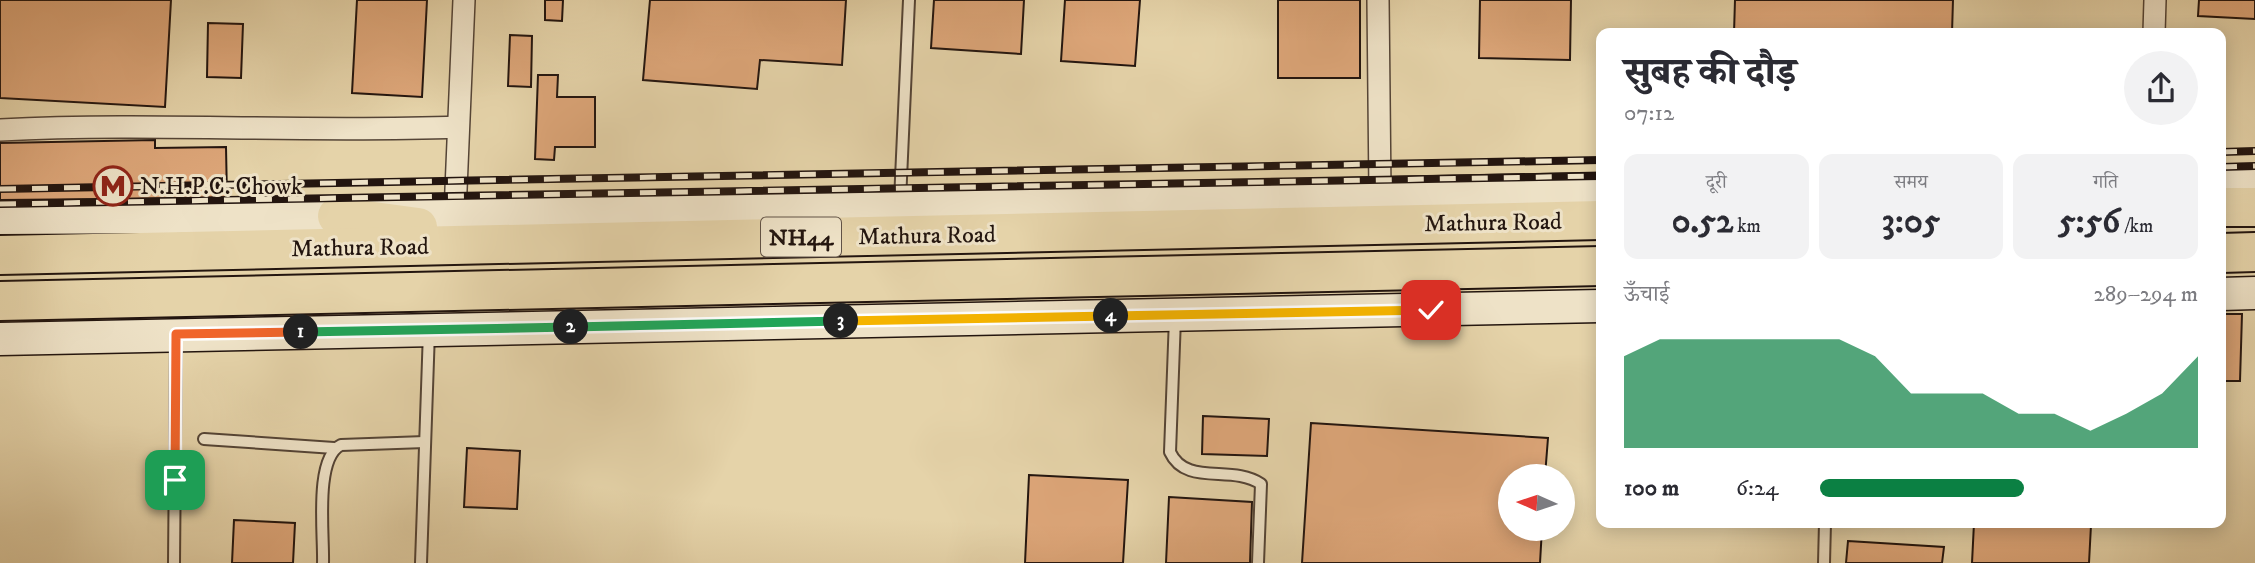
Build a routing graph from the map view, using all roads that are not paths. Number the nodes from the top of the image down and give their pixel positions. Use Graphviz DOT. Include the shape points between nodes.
graph roads {
  1 [pos="464,0"];
  2 [pos="909,0"];
  3 [pos="1378,0"];
  4 [pos="2155,0"];
  5 [pos="2154,28"];
  6 [pos="458,127"];
  7 [pos="0,130"];
  8 [pos="2255,185"];
  9 [pos="2226,186"];
  10 [pos="1596,189"];
  11 [pos="1380,193"];
  12 [pos="900,204"];
  13 [pos="2226,207"];
  14 [pos="2255,207"];
  15 [pos="455,213"];
  16 [pos="337,216"];
  17 [pos="0,218"];
  18 [pos="1596,220"];
  19 [pos="538,243"];
  20 [pos="2255,252"];
  21 [pos="2226,253"];
  22 [pos="0,255"];
  23 [pos="1596,266"];
  24 [pos="2255,293"];
  25 [pos="2226,294"];
  26 [pos="0,301"];
  27 [pos="1596,306"];
  28 [pos="1175,315"];
  29 [pos="429,329"];
  30 [pos="176,334"];
  31 [pos="0,339"];
  32 [pos="204,439"];
  33 [pos="425,442"];
  34 [pos="334,448"];
  35 [pos="1825,528"];
  36 [pos="174,563"];
  37 [pos="323,563"];
  38 [pos="421,563"];
  39 [pos="1258,563"];
  40 [pos="1824,563"];
  1 -- 6 [label="street"];
  2 -- 12 [label="lane"];
  3 -- 11 [label="street"];
  4 -- 5 [label="street"];
  6 -- 7 [label="street"];
  6 -- 15 [label="street"];
  8 -- 9 [label="main road"];
  10 -- 11 [label="main road"];
  11 -- 12 [label="main road"];
  12 -- 15 [label="main road"];
  13 -- 14 [label="highway"];
  15 -- 16 [label="main road"];
  16 -- 17 [label="main road"];
  16 -- 19 [label="highway"];
  18 -- 19 [label="highway, Mathura Road / NH44"];
  19 -- 22 [label="highway, Mathura Road / NH44"];
  20 -- 21 [label="highway"];
  23 -- 26 [label="highway, Mathura Road / NH44"];
  24 -- 25 [label="main road"];
  27 -- 28 [label="main road"];
  28 -- 29 [label="main road"];
  28 -- 39 [label="lane" via="1170,452 1186,471 1249,475 1261,484"];
  29 -- 30 [label="main road"];
  29 -- 33 [label="lane"];
  30 -- 31 [label="main road"];
  30 -- 36 [label="lane"];
  32 -- 34 [label="lane"];
  33 -- 34 [label="lane"];
  33 -- 38 [label="lane"];
  34 -- 37 [label="lane" via="324,474"];
  35 -- 40 [label="lane"];
}
